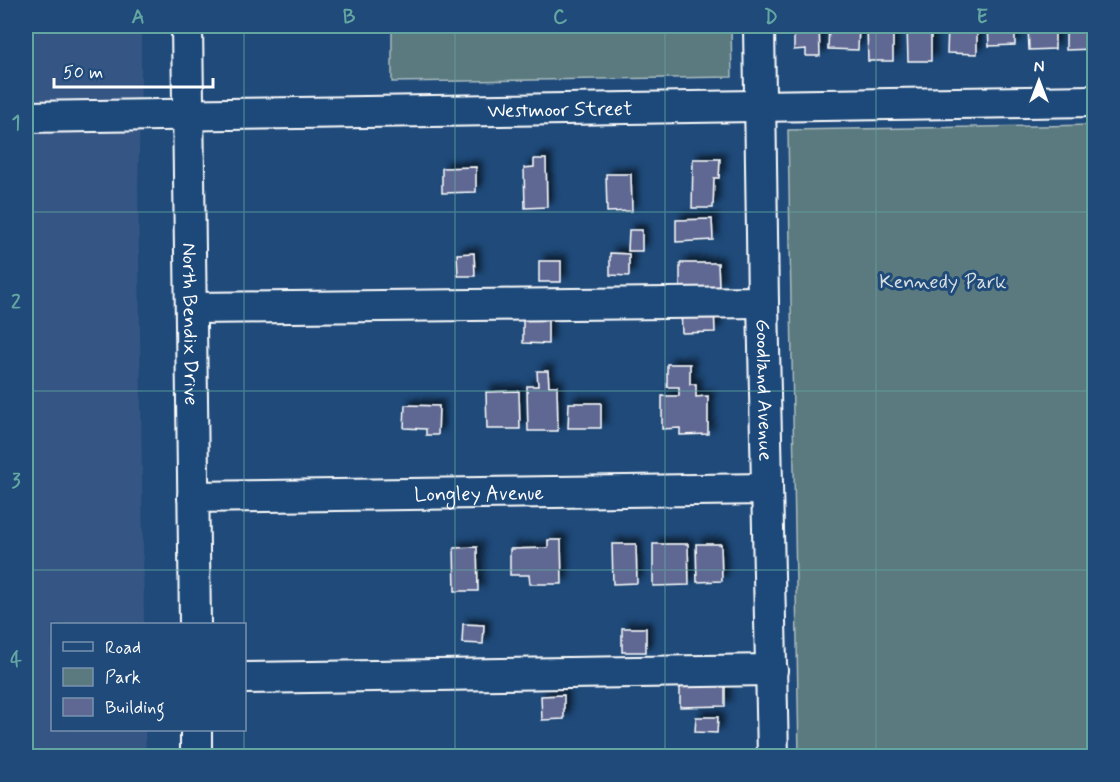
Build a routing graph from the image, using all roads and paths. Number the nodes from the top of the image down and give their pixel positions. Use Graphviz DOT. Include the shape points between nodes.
graph roads {
  1 [pos="187,26"];
  2 [pos="759,26"];
  3 [pos="1095,101"];
  4 [pos="761,107"];
  5 [pos="189,115"];
  6 [pos="26,117"];
  7 [pos="763,302"];
  8 [pos="191,308"];
  9 [pos="766,489"];
  10 [pos="193,497"];
  11 [pos="195,623"];
  12 [pos="772,670"];
  13 [pos="246,678"];
  14 [pos="196,731"];
  15 [pos="196,756"];
  16 [pos="773,756"];
  1 -- 5 [label="street, North Bendix Drive"];
  2 -- 4 [label="street, Goodland Avenue"];
  3 -- 4 [label="street, Westmoor Street"];
  4 -- 5 [label="street, Westmoor Street"];
  4 -- 7 [label="street, Goodland Avenue"];
  5 -- 6 [label="street, Westmoor Street"];
  5 -- 8 [label="street, North Bendix Drive"];
  7 -- 8 [label="street"];
  7 -- 9 [label="street, Goodland Avenue"];
  8 -- 10 [label="street, North Bendix Drive"];
  9 -- 10 [label="street, Longley Avenue"];
  9 -- 12 [label="street, Goodland Avenue"];
  10 -- 11 [label="street, North Bendix Drive"];
  12 -- 13 [label="street"];
  12 -- 16 [label="street, Goodland Avenue"];
  14 -- 15 [label="street"];
}
